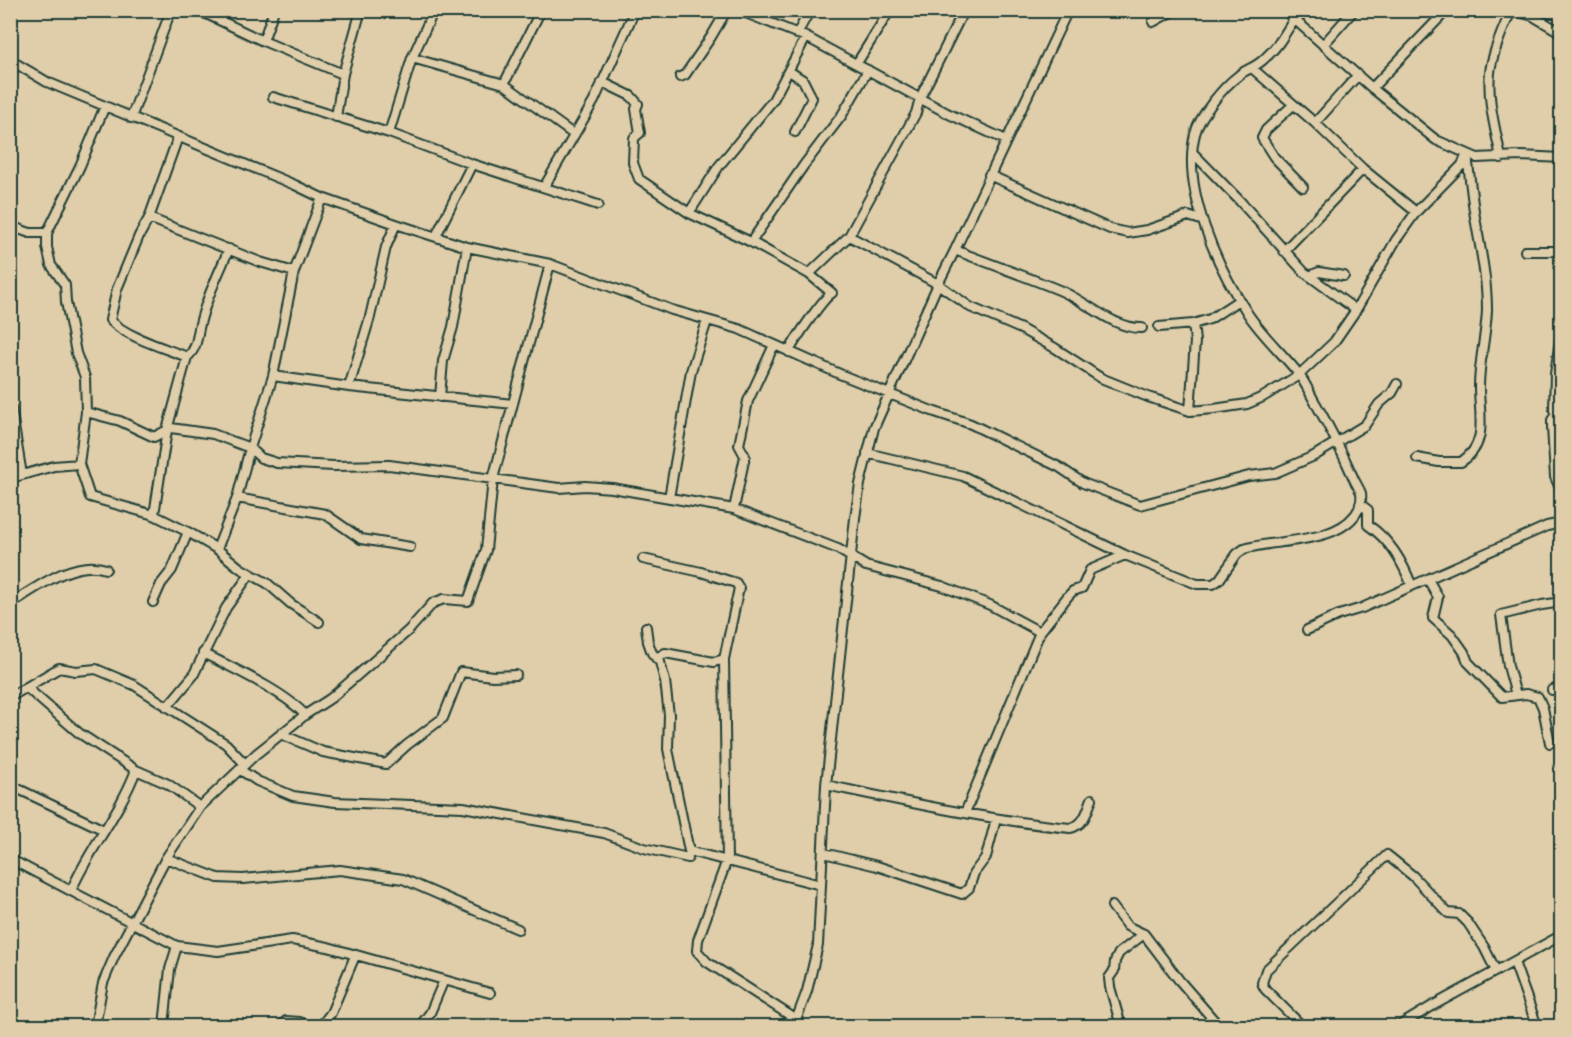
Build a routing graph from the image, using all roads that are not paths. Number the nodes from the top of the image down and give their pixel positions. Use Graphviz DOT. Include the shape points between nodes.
graph roads {
  1 [pos="171,10"];
  2 [pos="198,10"];
  3 [pos="274,10"];
  4 [pos="360,10"];
  5 [pos="434,10"];
  6 [pos="541,10"];
  7 [pos="635,10"];
  8 [pos="727,10"];
  9 [pos="738,10"];
  10 [pos="810,10"];
  11 [pos="890,10"];
  12 [pos="964,10"];
  13 [pos="1056,10"];
  14 [pos="1175,10"];
  15 [pos="1284,10"];
  16 [pos="1354,10"];
  17 [pos="1447,10"];
  18 [pos="1512,11"];
  19 [pos="1067,13"];
  20 [pos="1294,19"];
  21 [pos="1153,22"];
  22 [pos="1562,33"];
  23 [pos="796,34"];
  24 [pos="806,37"];
  25 [pos="263,41"];
  26 [pos="1323,45"];
  27 [pos="412,58"];
  28 [pos="10,60"];
  29 [pos="857,63"];
  30 [pos="1253,69"];
  31 [pos="868,70"];
  32 [pos="789,71"];
  33 [pos="343,74"];
  34 [pos="1358,75"];
  35 [pos="680,77"];
  36 [pos="602,82"];
  37 [pos="504,84"];
  38 [pos="1372,88"];
  39 [pos="273,97"];
  40 [pos="920,98"];
  41 [pos="1293,105"];
  42 [pos="105,106"];
  43 [pos="336,117"];
  44 [pos="131,118"];
  45 [pos="1315,123"];
  46 [pos="795,132"];
  47 [pos="389,133"];
  48 [pos="573,134"];
  49 [pos="178,137"];
  50 [pos="1006,140"];
  51 [pos="1193,153"];
  52 [pos="1467,154"];
  53 [pos="1501,158"];
  54 [pos="1562,158"];
  55 [pos="472,164"];
  56 [pos="1364,169"];
  57 [pos="989,175"];
  58 [pos="544,187"];
  59 [pos="1303,187"];
  60 [pos="322,198"];
  61 [pos="598,205"];
  62 [pos="1416,212"];
  63 [pos="689,213"];
  64 [pos="149,218"];
  65 [pos="1202,220"];
  66 [pos="396,224"];
  67 [pos="10,226"];
  68 [pos="47,233"];
  69 [pos="436,236"];
  70 [pos="849,236"];
  71 [pos="751,242"];
  72 [pos="467,247"];
  73 [pos="229,249"];
  74 [pos="956,250"];
  75 [pos="1284,251"];
  76 [pos="1525,251"];
  77 [pos="1562,251"];
  78 [pos="550,264"];
  79 [pos="294,272"];
  80 [pos="809,274"];
  81 [pos="1309,276"];
  82 [pos="1344,276"];
  83 [pos="938,284"];
  84 [pos="1239,300"];
  85 [pos="1356,310"];
  86 [pos="706,321"];
  87 [pos="1193,324"];
  88 [pos="1562,326"];
  89 [pos="1159,327"];
  90 [pos="1142,328"];
  91 [pos="774,345"];
  92 [pos="789,352"];
  93 [pos="187,357"];
  94 [pos="1299,375"];
  95 [pos="273,376"];
  96 [pos="1558,381"];
  97 [pos="1397,384"];
  98 [pos="349,387"];
  99 [pos="889,393"];
  100 [pos="440,396"];
  101 [pos="513,404"];
  102 [pos="11,408"];
  103 [pos="1190,411"];
  104 [pos="86,412"];
  105 [pos="167,430"];
  106 [pos="1337,441"];
  107 [pos="250,448"];
  108 [pos="867,453"];
  109 [pos="1417,458"];
  110 [pos="79,464"];
  111 [pos="22,474"];
  112 [pos="10,478"];
  113 [pos="493,479"];
  114 [pos="1561,490"];
  115 [pos="237,498"];
  116 [pos="669,498"];
  117 [pos="1360,504"];
  118 [pos="734,509"];
  119 [pos="153,515"];
  120 [pos="1562,523"];
  121 [pos="188,532"];
  122 [pos="410,547"];
  123 [pos="217,549"];
  124 [pos="1125,555"];
  125 [pos="852,557"];
  126 [pos="643,560"];
  127 [pos="106,569"];
  128 [pos="250,574"];
  129 [pos="1429,581"];
  130 [pos="1412,586"];
  131 [pos="153,602"];
  132 [pos="1562,602"];
  133 [pos="10,604"];
  134 [pos="319,622"];
  135 [pos="646,627"];
  136 [pos="1307,630"];
  137 [pos="1040,632"];
  138 [pos="203,653"];
  139 [pos="659,659"];
  140 [pos="724,659"];
  141 [pos="516,675"];
  142 [pos="27,688"];
  143 [pos="1562,688"];
  144 [pos="1552,690"];
  145 [pos="1516,695"];
  146 [pos="10,697"];
  147 [pos="167,707"];
  148 [pos="305,715"];
  149 [pos="281,734"];
  150 [pos="1550,743"];
  151 [pos="242,766"];
  152 [pos="136,770"];
  153 [pos="10,784"];
  154 [pos="826,785"];
  155 [pos="1092,799"];
  156 [pos="200,807"];
  157 [pos="965,813"];
  158 [pos="996,819"];
  159 [pos="104,830"];
  160 [pos="824,853"];
  161 [pos="166,858"];
  162 [pos="688,858"];
  163 [pos="10,859"];
  164 [pos="727,860"];
  165 [pos="821,885"];
  166 [pos="71,891"];
  167 [pos="1112,906"];
  168 [pos="133,924"];
  169 [pos="518,929"];
  170 [pos="1144,934"];
  171 [pos="1562,935"];
  172 [pos="177,946"];
  173 [pos="355,956"];
  174 [pos="1514,962"];
  175 [pos="1496,971"];
  176 [pos="444,980"];
  177 [pos="490,993"];
  178 [pos="795,1023"];
  179 [pos="95,1026"];
  180 [pos="164,1026"];
  181 [pos="282,1026"];
  182 [pos="310,1026"];
  183 [pos="321,1026"];
  184 [pos="420,1026"];
  185 [pos="1121,1026"];
  186 [pos="1219,1026"];
  187 [pos="1302,1026"];
  188 [pos="1399,1026"];
  189 [pos="1537,1026"];
  1 -- 44 [label="street"];
  2 -- 25 [label="street"];
  3 -- 25 [label="street"];
  4 -- 33 [label="street"];
  5 -- 27 [label="street"];
  6 -- 37 [label="street"];
  7 -- 36 [label="street"];
  8 -- 35 [label="street"];
  9 -- 23 [label="street"];
  10 -- 23 [label="street"];
  11 -- 29 [label="street"];
  12 -- 40 [label="street"];
  13 -- 19 [label="street"];
  14 -- 21 [label="street"];
  15 -- 20 [label="street"];
  16 -- 26 [label="street"];
  17 -- 38 [label="street"];
  18 -- 22 [label="street" via="1533,16"];
  18 -- 53 [label="street" via="1490,72"];
  19 -- 50 [label="street"];
  20 -- 26 [label="street"];
  20 -- 30 [label="street" via="1282,39"];
  23 -- 24 [label="street"];
  24 -- 29 [label="street"];
  24 -- 32 [label="street"];
  25 -- 33 [label="street"];
  26 -- 34 [label="street"];
  27 -- 37 [label="street"];
  27 -- 47 [label="street"];
  28 -- 42 [label="street" via="47,82"];
  29 -- 31 [label="street"];
  30 -- 41 [label="street"];
  30 -- 51 [label="street" via="1238,76 1200,120"];
  31 -- 40 [label="street"];
  31 -- 71 [label="street" via="842,115"];
  32 -- 46 [label="street" via="803,80 812,98"];
  32 -- 63 [label="street" via="773,99 719,166"];
  33 -- 43 [label="street"];
  34 -- 38 [label="street"];
  34 -- 45 [label="street"];
  36 -- 48 [label="street"];
  36 -- 63 [label="street" via="631,96 638,104 640,133 632,145 639,179"];
  37 -- 48 [label="street"];
  38 -- 52 [label="street" via="1436,140"];
  39 -- 43 [label="street"];
  40 -- 50 [label="street"];
  40 -- 70 [label="street"];
  41 -- 45 [label="street"];
  41 -- 59 [label="street" via="1262,138"];
  42 -- 44 [label="street"];
  42 -- 68 [label="street"];
  43 -- 47 [label="street"];
  44 -- 49 [label="street"];
  45 -- 56 [label="street"];
  47 -- 55 [label="street"];
  48 -- 58 [label="street"];
  49 -- 60 [label="street"];
  49 -- 64 [label="street"];
  50 -- 57 [label="street"];
  51 -- 65 [label="street" via="1195,194"];
  51 -- 75 [label="street"];
  52 -- 53 [label="street"];
  52 -- 62 [label="street" via="1450,180"];
  52 -- 109 [label="street" via="1486,295 1479,386 1482,429 1475,448 1461,462"];
  53 -- 54 [label="street"];
  55 -- 58 [label="street"];
  55 -- 69 [label="street"];
  56 -- 62 [label="street"];
  56 -- 75 [label="street"];
  57 -- 65 [label="street" via="1110,229 1128,233 1188,216"];
  57 -- 74 [label="street"];
  58 -- 61 [label="street"];
  60 -- 66 [label="street"];
  60 -- 79 [label="street"];
  62 -- 85 [label="street"];
  63 -- 71 [label="street"];
  64 -- 73 [label="street"];
  64 -- 93 [label="street" via="117,289 110,320 138,337"];
  65 -- 84 [label="street"];
  66 -- 69 [label="street"];
  66 -- 98 [label="street" via="386,247"];
  67 -- 68 [label="street" via="30,233"];
  68 -- 104 [label="street" via="51,265 65,285 76,352 85,377"];
  69 -- 72 [label="street"];
  70 -- 80 [label="street"];
  70 -- 83 [label="street"];
  71 -- 80 [label="street"];
  72 -- 78 [label="street"];
  72 -- 100 [label="street" via="453,327 442,361"];
  73 -- 79 [label="street"];
  73 -- 93 [label="street" via="203,312 195,348"];
  74 -- 83 [label="street"];
  74 -- 90 [label="street" via="1061,290 1119,324"];
  75 -- 81 [label="street"];
  76 -- 77 [label="street"];
  78 -- 86 [label="street"];
  78 -- 101 [label="street"];
  79 -- 95 [label="street"];
  80 -- 92 [label="street" via="832,292"];
  81 -- 82 [label="street" via="1319,272"];
  81 -- 85 [label="street"];
  83 -- 99 [label="street"];
  83 -- 103 [label="street" via="970,307 1047,344 1101,378"];
  84 -- 87 [label="street" via="1215,316"];
  84 -- 94 [label="street"];
  85 -- 94 [label="street" via="1334,342"];
  86 -- 91 [label="street" via="739,329"];
  86 -- 116 [label="street" via="691,371"];
  87 -- 89 [label="street"];
  87 -- 103 [label="street"];
  88 -- 96 [label="street"];
  91 -- 92 [label="street"];
  91 -- 118 [label="street" via="748,401 740,445 745,456"];
  92 -- 99 [label="street"];
  93 -- 105 [label="street"];
  94 -- 103 [label="street" via="1247,404"];
  94 -- 106 [label="street"];
  95 -- 98 [label="street"];
  95 -- 107 [label="street"];
  96 -- 114 [label="street" via="1556,414 1552,420 1553,460"];
  97 -- 106 [label="street" via="1365,425"];
  98 -- 100 [label="street"];
  99 -- 106 [label="street" via="994,434 1083,483 1140,505 1249,476 1275,473"];
  99 -- 108 [label="street"];
  100 -- 101 [label="street"];
  101 -- 113 [label="street"];
  102 -- 111 [label="street"];
  104 -- 105 [label="street" via="120,421 154,437"];
  104 -- 110 [label="street"];
  105 -- 107 [label="street" via="213,434"];
  105 -- 119 [label="street"];
  106 -- 117 [label="street" via="1361,492"];
  107 -- 113 [label="street" via="261,458 292,465 389,465"];
  107 -- 115 [label="street"];
  108 -- 124 [label="street" via="963,476"];
  108 -- 125 [label="street"];
  110 -- 111 [label="street"];
  110 -- 119 [label="street" via="90,497"];
  111 -- 112 [label="street"];
  113 -- 116 [label="street" via="559,488 612,488"];
  113 -- 148 [label="street" via="486,550 468,601 444,599 433,603 383,653"];
  115 -- 122 [label="street" via="325,514 361,538"];
  115 -- 123 [label="street"];
  116 -- 118 [label="street"];
  117 -- 124 [label="street" via="1354,517 1331,531 1244,549 1213,584 1197,584"];
  117 -- 130 [label="street" via="1368,510 1368,525 1380,533 1403,563"];
  118 -- 125 [label="street"];
  119 -- 121 [label="street"];
  120 -- 130 [label="street" via="1547,526"];
  121 -- 123 [label="street"];
  121 -- 131 [label="street"];
  123 -- 128 [label="street"];
  124 -- 137 [label="street" via="1090,570 1082,588 1068,596"];
  125 -- 137 [label="street" via="866,566 942,586"];
  125 -- 154 [label="street"];
  126 -- 140 [label="street" via="701,572 738,585"];
  127 -- 133 [label="street" via="77,569 55,576"];
  128 -- 134 [label="street"];
  128 -- 138 [label="street" via="226,608"];
  129 -- 145 [label="street" via="1438,597 1433,618 1452,635 1468,662 1502,697"];
  130 -- 136 [label="street"];
  132 -- 145 [label="street" via="1501,615"];
  135 -- 139 [label="street" via="652,653"];
  137 -- 157 [label="street"];
  138 -- 147 [label="street" via="193,676"];
  138 -- 148 [label="street" via="279,694"];
  139 -- 140 [label="street" via="665,653 714,662"];
  139 -- 164 [label="street" via="669,715 668,749 689,851"];
  140 -- 164 [label="street"];
  141 -- 149 [label="street" via="461,672 443,718 386,764 323,752"];
  142 -- 146 [label="street"];
  142 -- 147 [label="street" via="59,668 96,669 134,685"];
  142 -- 152 [label="street" via="79,733"];
  143 -- 144 [label="street"];
  145 -- 150 [label="street" via="1538,697"];
  147 -- 151 [label="street" via="226,744"];
  148 -- 149 [label="street"];
  149 -- 151 [label="street"];
  151 -- 156 [label="street"];
  151 -- 162 [label="street" via="257,781 293,796 463,807 604,833"];
  152 -- 156 [label="street" via="168,784"];
  152 -- 159 [label="street"];
  153 -- 159 [label="street"];
  154 -- 157 [label="street"];
  154 -- 160 [label="street"];
  155 -- 158 [label="street" via="1085,818 1075,828"];
  156 -- 161 [label="street"];
  157 -- 158 [label="street"];
  158 -- 160 [label="street" via="986,857 962,894"];
  159 -- 166 [label="street"];
  160 -- 165 [label="street"];
  161 -- 168 [label="street"];
  161 -- 169 [label="street" via="218,878 340,870 403,879"];
  163 -- 166 [label="street"];
  164 -- 165 [label="street"];
  164 -- 178 [label="street" via="697,951"];
  165 -- 178 [label="street" via="815,966"];
  166 -- 168 [label="street"];
  167 -- 170 [label="street" via="1127,926"];
  168 -- 172 [label="street"];
  168 -- 179 [label="street" via="103,983"];
  170 -- 185 [label="street" via="1119,953 1109,978"];
  170 -- 186 [label="street"];
  171 -- 174 [label="street"];
  172 -- 173 [label="street" via="218,951 292,940"];
  172 -- 180 [label="street" via="170,969"];
  173 -- 176 [label="street"];
  173 -- 183 [label="street" via="331,1013"];
  174 -- 175 [label="street"];
  174 -- 189 [label="street"];
  175 -- 187 [label="street" via="1468,923 1459,914 1448,913 1387,855 1266,970 1262,983 1265,989"];
  175 -- 188 [label="street"];
  176 -- 177 [label="street"];
  176 -- 184 [label="street"];
  181 -- 182 [label="street" via="286,1021"];
}
